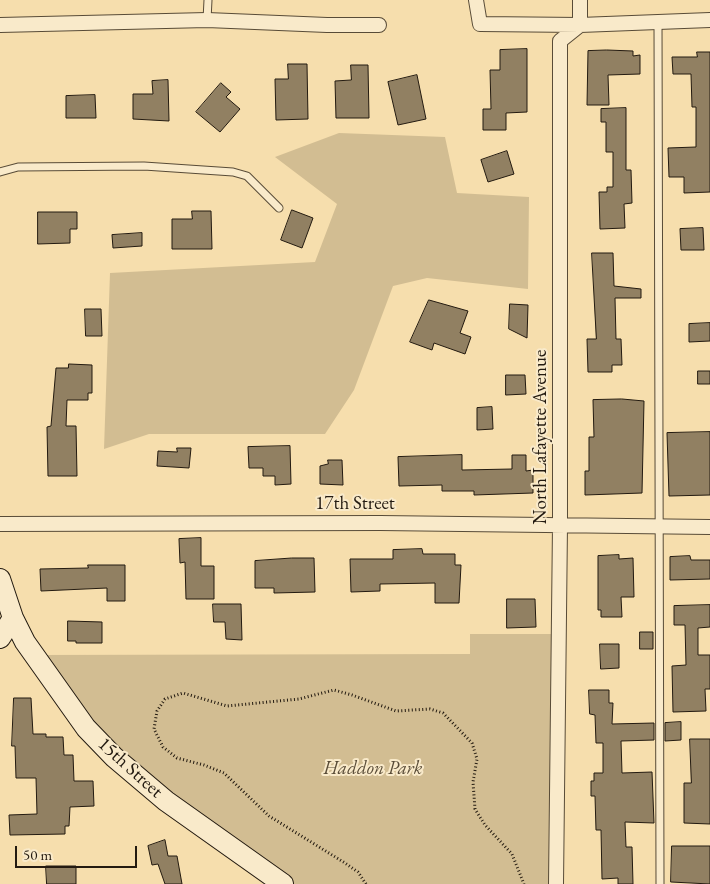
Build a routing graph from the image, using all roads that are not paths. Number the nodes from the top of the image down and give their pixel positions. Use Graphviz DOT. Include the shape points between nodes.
graph roads {
  1 [pos="208,0"];
  2 [pos="476,0"];
  3 [pos="580,0"];
  4 [pos="207,20"];
  5 [pos="710,20"];
  6 [pos="658,22"];
  7 [pos="0,24"];
  8 [pos="380,25"];
  9 [pos="580,25"];
  10 [pos="0,172"];
  11 [pos="279,208"];
  12 [pos="0,524"];
  13 [pos="560,525"];
  14 [pos="661,526"];
  15 [pos="710,527"];
  16 [pos="0,579"];
  17 [pos="12,618"];
  18 [pos="0,638"];
  19 [pos="283,884"];
  20 [pos="556,884"];
  21 [pos="660,884"];
  1 -- 4 [label="lane"];
  2 -- 9 [label="street" via="480,24"];
  3 -- 9 [label="street"];
  4 -- 7 [label="street"];
  4 -- 8 [label="street"];
  5 -- 6 [label="street"];
  6 -- 9 [label="street"];
  6 -- 14 [label="lane"];
  9 -- 13 [label="street, North Lafayette Avenue" via="560,41"];
  10 -- 11 [label="lane" via="18,167 134,166 233,172 247,176"];
  12 -- 13 [label="street, 17th Street"];
  13 -- 14 [label="street, 17th Street"];
  13 -- 20 [label="street, North Lafayette Avenue"];
  14 -- 15 [label="street, 17th Street"];
  14 -- 21 [label="lane"];
  16 -- 17 [label="street, 15th Street"];
  17 -- 18 [label="street"];
  17 -- 19 [label="street, 15th Street" via="25,642 86,728 114,757 166,801"];
}
